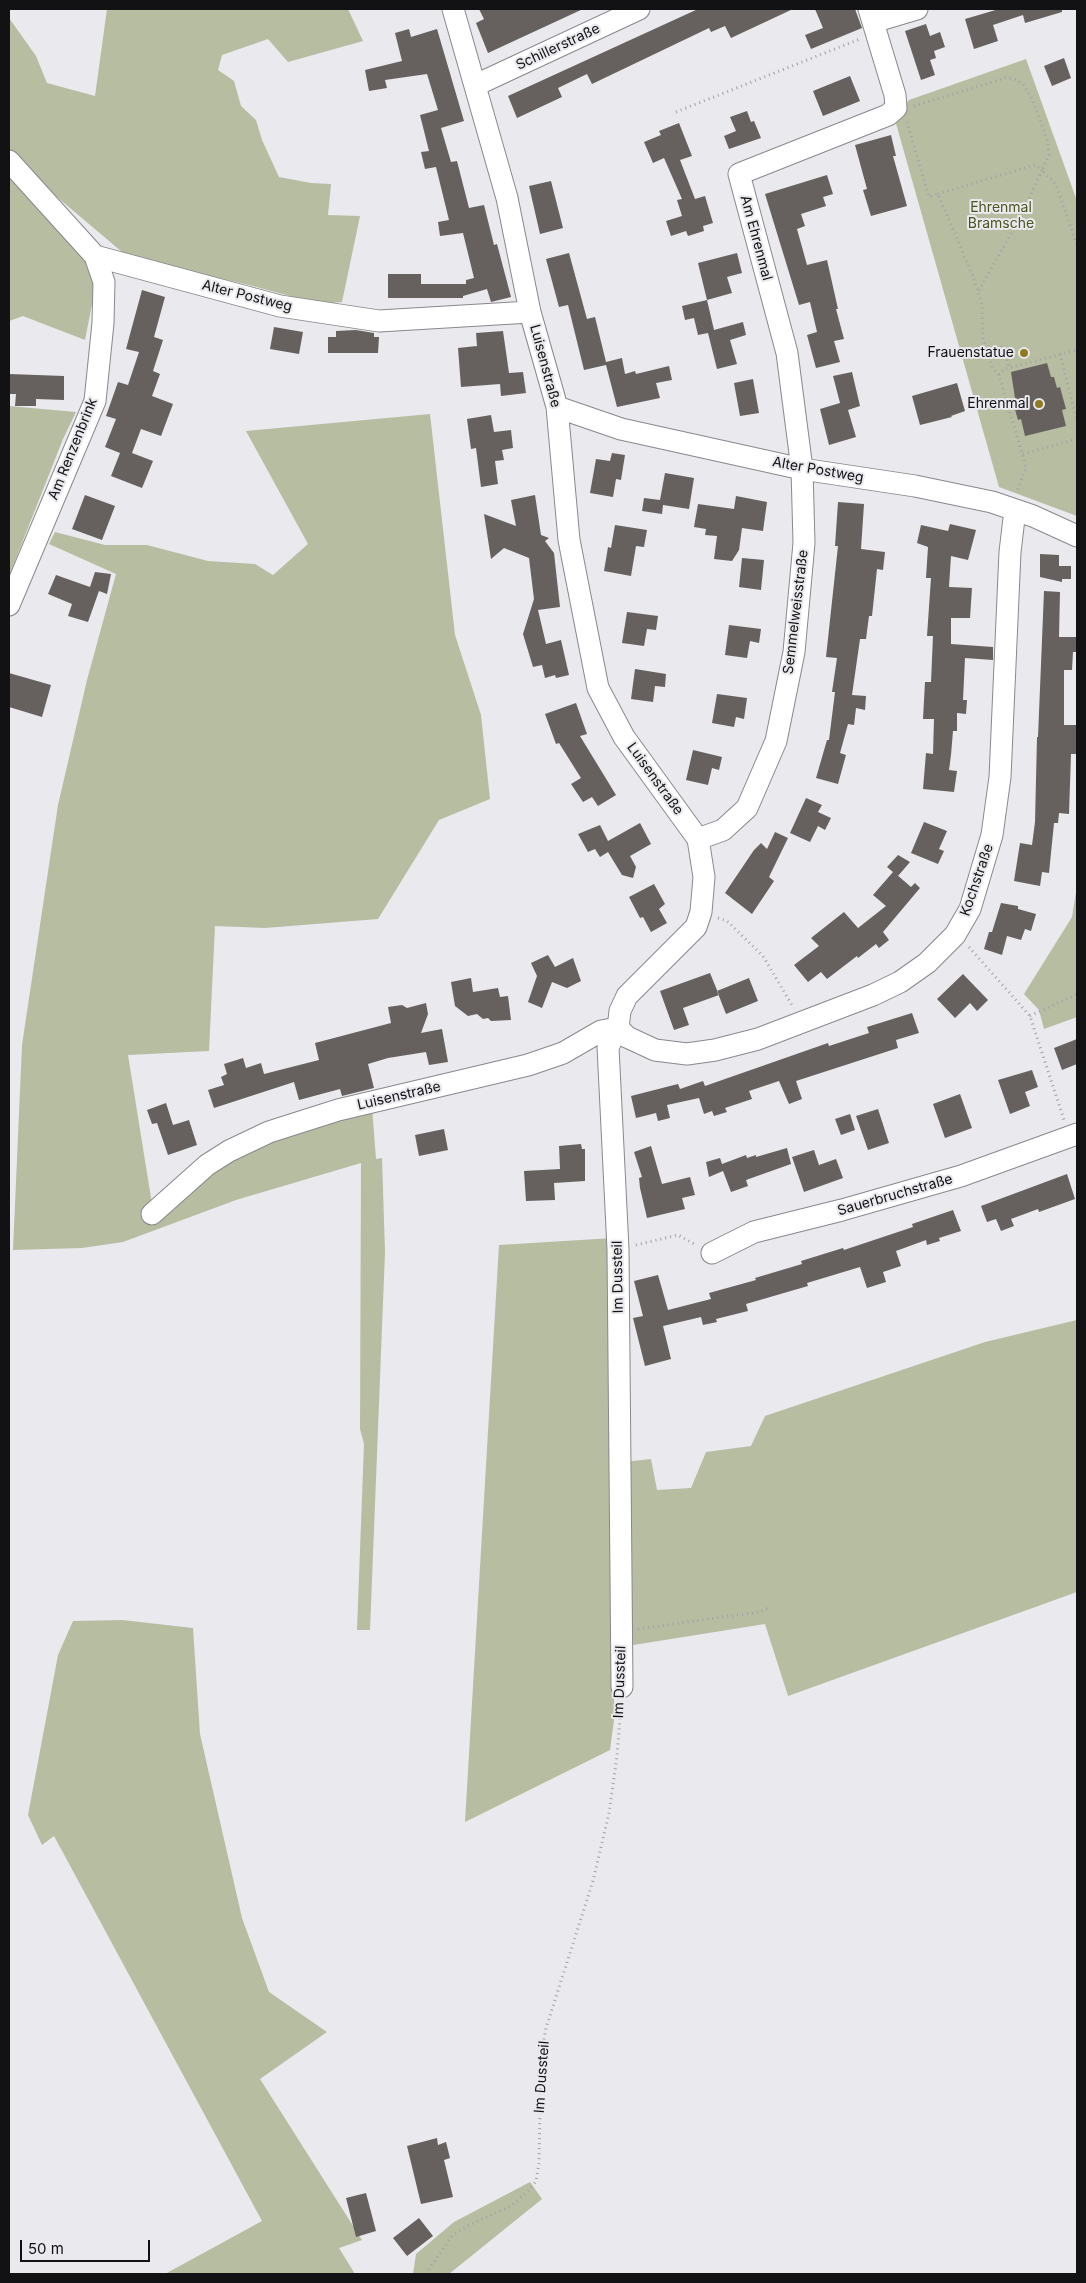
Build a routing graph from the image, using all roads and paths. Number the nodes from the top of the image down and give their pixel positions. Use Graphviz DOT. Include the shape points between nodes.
graph roads {
  1 [pos="453,9"];
  2 [pos="639,9"];
  3 [pos="917,9"];
  4 [pos="873,22"];
  5 [pos="476,85"];
  6 [pos="896,108"];
  7 [pos="676,112"];
  8 [pos="9,161"];
  9 [pos="1042,170"];
  10 [pos="938,194"];
  11 [pos="1077,245"];
  12 [pos="95,256"];
  13 [pos="978,293"];
  14 [pos="530,312"];
  15 [pos="986,350"];
  16 [pos="1077,350"];
  17 [pos="1060,354"];
  18 [pos="1009,367"];
  19 [pos="999,375"];
  20 [pos="557,407"];
  21 [pos="1077,421"];
  22 [pos="1077,439"];
  23 [pos="1023,454"];
  24 [pos="802,469"];
  25 [pos="1015,510"];
  26 [pos="1077,536"];
  27 [pos="9,605"];
  28 [pos="698,839"];
  29 [pos="701,912"];
  30 [pos="955,936"];
  31 [pos="1077,994"];
  32 [pos="1030,1016"];
  33 [pos="803,1023"];
  34 [pos="618,1028"];
  35 [pos="1074,1136"];
  36 [pos="152,1214"];
  37 [pos="678,1235"];
  38 [pos="618,1249"];
  39 [pos="712,1253"];
  40 [pos="768,1608"];
  41 [pos="622,1631"];
  42 [pos="622,1688"];
  43 [pos="426,2274"];
  1 -- 5 [label="street, Luisenstraße"];
  2 -- 5 [label="street, Schillerstraße"];
  3 -- 4 [label="street"];
  4 -- 6 [label="street"];
  4 -- 7 [label="path"];
  5 -- 14 [label="street, Luisenstraße" via="507,198"];
  6 -- 9 [label="path" via="1005,78 1014,79 1022,84 1032,99 1048,142 1049,155"];
  6 -- 10 [label="path" via="905,115 929,196"];
  6 -- 24 [label="street, Am Ehrenmal" via="888,115 739,174 787,353"];
  8 -- 12 [label="street"];
  9 -- 10 [label="path" via="1035,165"];
  9 -- 11 [label="path" via="1056,185"];
  9 -- 13 [label="path" via="1022,214"];
  10 -- 13 [label="path"];
  12 -- 14 [label="street, Alter Postweg" via="280,306 379,321"];
  12 -- 27 [label="street, Am Renzenbrink" via="104,282 94,401"];
  13 -- 15 [label="path"];
  14 -- 20 [label="street, Luisenstraße"];
  15 -- 18 [label="path" via="1002,347"];
  15 -- 19 [label="path" via="993,369"];
  16 -- 17 [label="path"];
  17 -- 18 [label="path"];
  17 -- 21 [label="path"];
  18 -- 19 [label="path"];
  19 -- 23 [label="path"];
  20 -- 24 [label="street, Alter Postweg" via="621,429"];
  20 -- 28 [label="street, Luisenstraße" via="569,540 598,688 624,737"];
  22 -- 23 [label="path"];
  23 -- 25 [label="path" via="1026,466 1017,489"];
  24 -- 25 [label="street, Alter Postweg" via="915,486"];
  24 -- 28 [label="street, Semmelweisstraße" via="804,543 794,652 776,741 747,808 724,830"];
  25 -- 26 [label="street, Alter Postweg"];
  25 -- 30 [label="street, Kochstraße" via="1010,552 1000,777 992,835 970,909"];
  28 -- 29 [label="street, Luisenstraße" via="704,877"];
  29 -- 33 [label="path" via="727,921 763,956"];
  29 -- 34 [label="street, Luisenstraße" via="696,927 626,996"];
  30 -- 32 [label="path" via="966,942"];
  30 -- 33 [label="street, Kochstraße" via="927,963 900,982"];
  31 -- 32 [label="path"];
  32 -- 35 [label="path"];
  33 -- 34 [label="street, Kochstraße" via="715,1050 687,1054 655,1050 627,1037"];
  34 -- 36 [label="street, Luisenstraße" via="601,1030 563,1053 528,1065 338,1110 269,1132 207,1165"];
  34 -- 38 [label="street, Im Dussteil" via="608,1047"];
  35 -- 39 [label="street, Sauerbruchstraße" via="961,1176 754,1232"];
  37 -- 38 [label="path"];
  38 -- 41 [label="street, Im Dussteil"];
  40 -- 41 [label="path" via="759,1612"];
  41 -- 42 [label="street, Im Dussteil"];
  42 -- 43 [label="path, Im Dussteil" via="609,1813 593,1881 546,2028 536,2181 510,2206 452,2236"];
}
